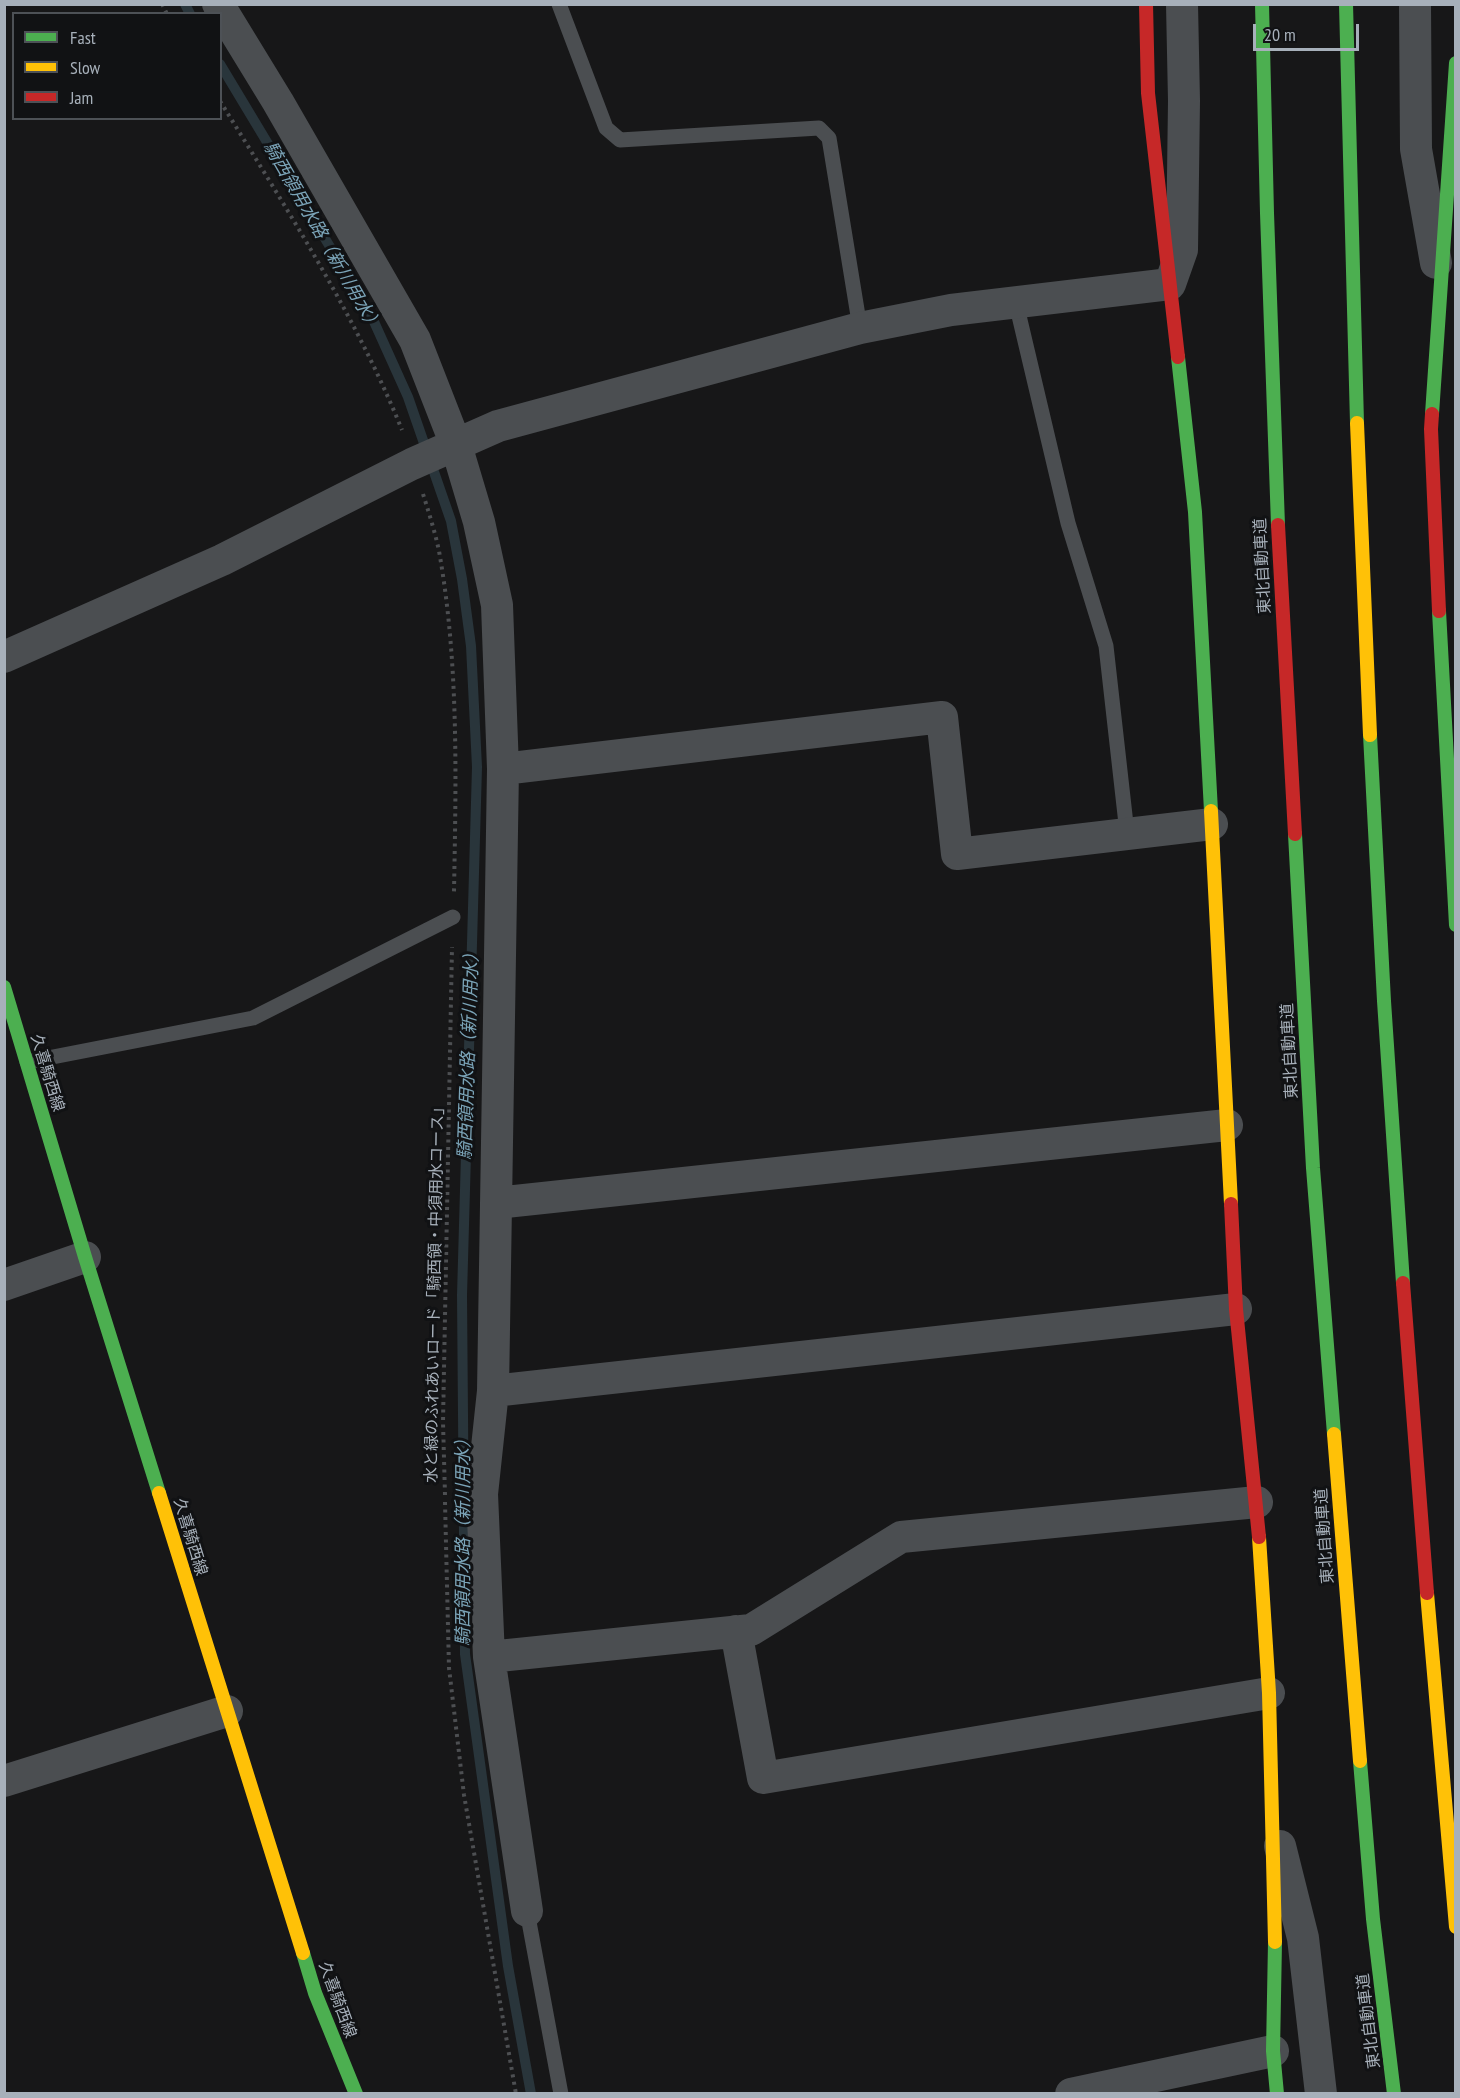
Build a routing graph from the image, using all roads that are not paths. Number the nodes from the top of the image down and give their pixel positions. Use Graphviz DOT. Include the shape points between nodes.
graph roads {
  1 [pos="218,4"];
  2 [pos="559,4"];
  3 [pos="1146,4"];
  4 [pos="1182,4"];
  5 [pos="1262,4"];
  6 [pos="1346,4"];
  7 [pos="1414,4"];
  8 [pos="1455,63"];
  9 [pos="1170,284"];
  10 [pos="1440,284"];
  11 [pos="1016,303"];
  12 [pos="860,328"];
  13 [pos="456,445"];
  14 [pos="4,657"];
  15 [pos="503,769"];
  16 [pos="1212,824"];
  17 [pos="1127,833"];
  18 [pos="453,917"];
  19 [pos="1455,925"];
  20 [pos="4,987"];
  21 [pos="27,1062"];
  22 [pos="1227,1125"];
  23 [pos="496,1203"];
  24 [pos="85,1257"];
  25 [pos="4,1285"];
  26 [pos="1236,1309"];
  27 [pos="492,1391"];
  28 [pos="1257,1502"];
  29 [pos="736,1631"];
  30 [pos="489,1657"];
  31 [pos="1269,1693"];
  32 [pos="227,1711"];
  33 [pos="4,1781"];
  34 [pos="1272,1813"];
  35 [pos="527,1911"];
  36 [pos="1455,1927"];
  37 [pos="1273,2051"];
  38 [pos="356,2094"];
  39 [pos="561,2094"];
  40 [pos="1071,2094"];
  41 [pos="1277,2094"];
  42 [pos="1321,2094"];
  43 [pos="1394,2094"];
  1 -- 13 [label="street" via="415,340"];
  2 -- 12 [label="lane" via="606,128 620,140 819,128 829,138"];
  3 -- 9 [label="main road" via="1148,93"];
  4 -- 9 [label="street" via="1182,250"];
  5 -- 43 [label="main road, 東北自動車道" via="1279,547 1313,1168 1373,1919"];
  6 -- 36 [label="main road" via="1357,429 1382,960 1415,1452"];
  7 -- 10 [label="street" via="1416,149"];
  8 -- 10 [label="main road"];
  9 -- 11 [label="street"];
  9 -- 16 [label="main road" via="1195,513"];
  10 -- 19 [label="main road" via="1431,429"];
  11 -- 12 [label="street" via="951,310"];
  11 -- 17 [label="lane" via="1068,523 1106,646"];
  12 -- 13 [label="street" via="498,426"];
  13 -- 14 [label="street" via="222,560"];
  13 -- 15 [label="street" via="479,522 497,605"];
  15 -- 17 [label="street" via="942,717 957,854"];
  15 -- 23 [label="street"];
  16 -- 17 [label="street"];
  16 -- 22 [label="main road"];
  18 -- 21 [label="lane" via="253,1018"];
  20 -- 21 [label="main road, 久喜騎西線"];
  21 -- 24 [label="main road, 久喜騎西線"];
  22 -- 23 [label="street"];
  22 -- 26 [label="main road"];
  23 -- 27 [label="street"];
  24 -- 25 [label="street"];
  24 -- 32 [label="main road, 久喜騎西線"];
  26 -- 27 [label="street"];
  26 -- 28 [label="main road"];
  27 -- 30 [label="street" via="482,1494"];
  28 -- 29 [label="street" via="901,1537 751,1630"];
  28 -- 31 [label="main road"];
  29 -- 30 [label="street"];
  29 -- 31 [label="street" via="763,1778"];
  30 -- 35 [label="street"];
  31 -- 34 [label="main road"];
  32 -- 33 [label="street"];
  32 -- 38 [label="main road, 久喜騎西線" via="315,1994"];
  34 -- 37 [label="main road"];
  34 -- 42 [label="street" via="1303,1938"];
  35 -- 39 [label="lane"];
  37 -- 40 [label="street"];
  37 -- 41 [label="main road"];
}
